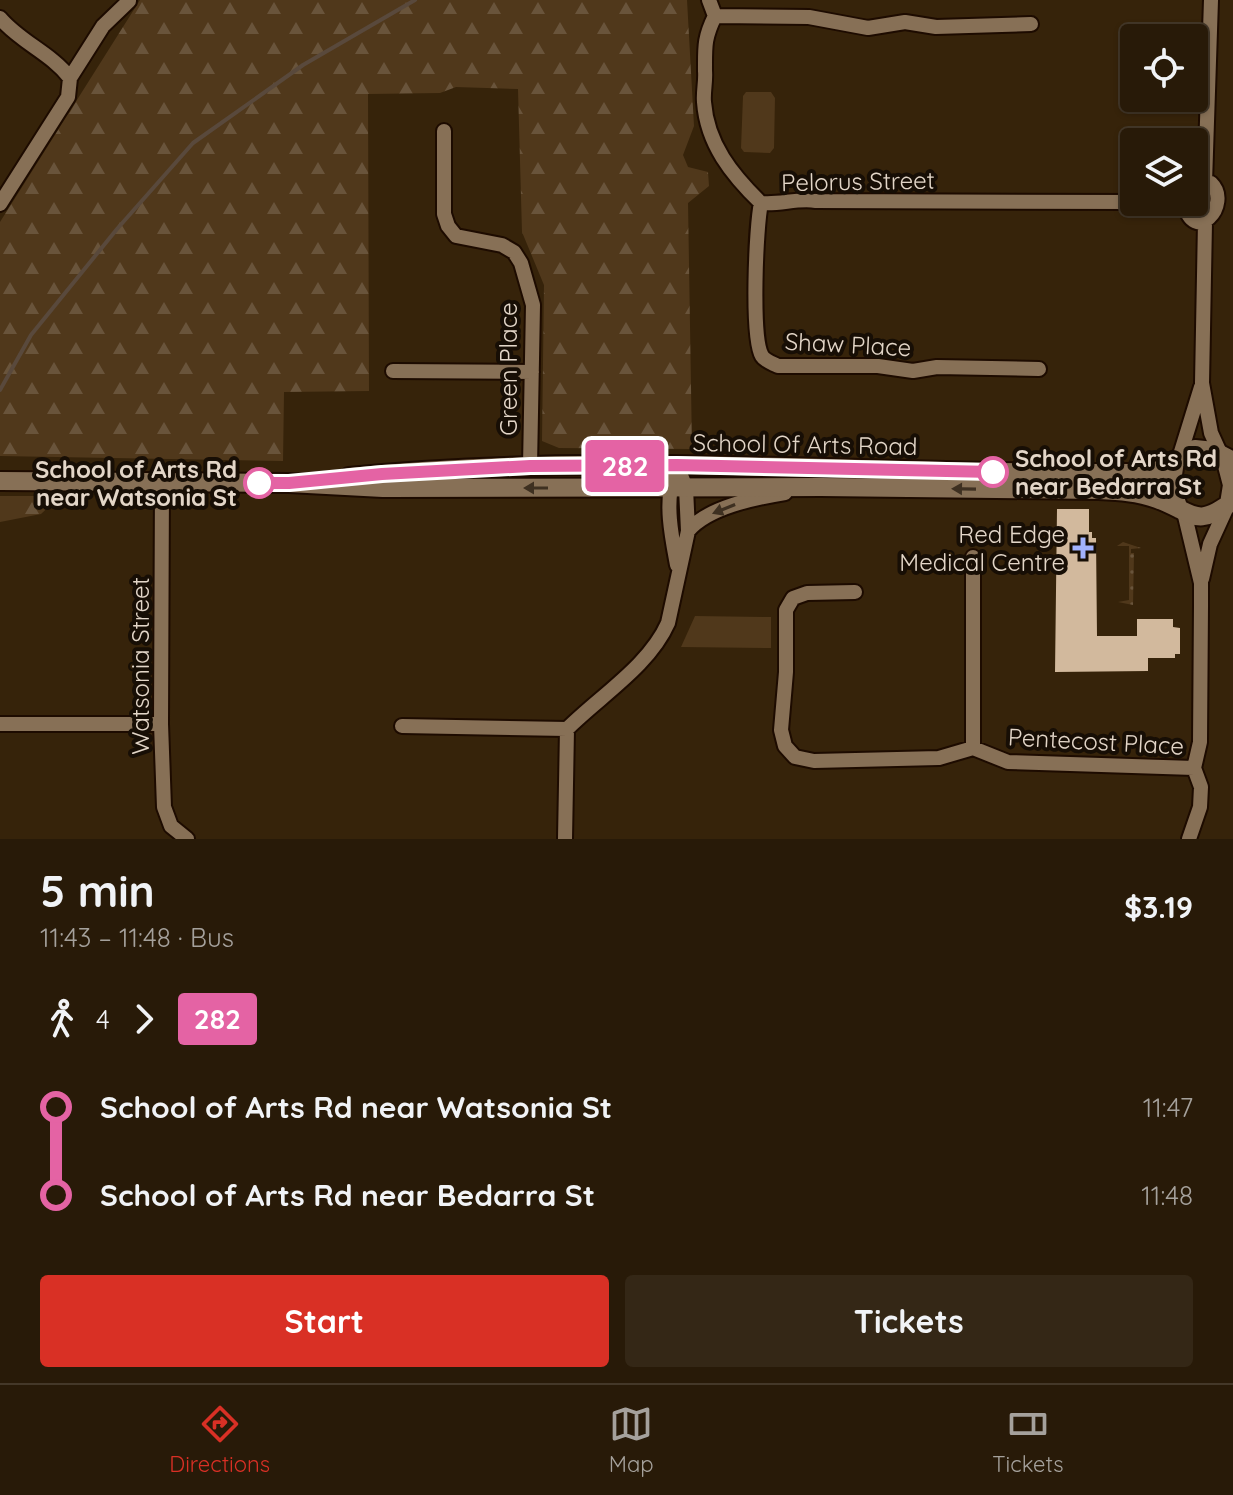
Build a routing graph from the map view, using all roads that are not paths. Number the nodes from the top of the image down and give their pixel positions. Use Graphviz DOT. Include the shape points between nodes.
graph roads {
  1 [pos="709,0"];
  2 [pos="1211,0"];
  3 [pos="129,1"];
  4 [pos="715,16"];
  5 [pos="0,18"];
  6 [pos="1031,24"];
  7 [pos="70,78"];
  8 [pos="1203,128"];
  9 [pos="444,131"];
  10 [pos="1208,184"];
  11 [pos="1120,202"];
  12 [pos="1229,202"];
  13 [pos="761,203"];
  14 [pos="0,204"];
  15 [pos="1191,216"];
  16 [pos="1205,222"];
  17 [pos="1039,369"];
  18 [pos="393,371"];
  19 [pos="532,372"];
  20 [pos="1202,383"];
  21 [pos="1178,458"];
  22 [pos="1227,458"];
  23 [pos="677,465"];
  24 [pos="530,466"];
  25 [pos="0,481"];
  26 [pos="162,483"];
  27 [pos="289,483"];
  28 [pos="821,487"];
  29 [pos="678,488"];
  30 [pos="1229,505"];
  31 [pos="1182,510"];
  32 [pos="688,531"];
  33 [pos="973,557"];
  34 [pos="679,573"];
  35 [pos="1201,583"];
  36 [pos="855,592"];
  37 [pos="0,724"];
  38 [pos="161,724"];
  39 [pos="402,726"];
  40 [pos="567,729"];
  41 [pos="973,748"];
  42 [pos="1194,768"];
  43 [pos="187,839"];
  44 [pos="565,839"];
  45 [pos="1189,839"];
  1 -- 4 [label="street"];
  2 -- 8 [label="street"];
  3 -- 7 [label="street" via="103,26"];
  4 -- 6 [label="street" via="809,17 868,28 905,22 936,27"];
  4 -- 13 [label="street, Pelorus Street" via="703,52 707,130 719,155"];
  5 -- 7 [label="street"];
  7 -- 14 [label="street" via="68,97"];
  9 -- 19 [label="street, Green Place" via="448,226 456,236 502,245 521,263 533,305"];
  10 -- 12 [label="street" via="1217,185"];
  11 -- 13 [label="street, Pelorus Street" via="801,198"];
  12 -- 16 [label="street" via="1222,214"];
  13 -- 17 [label="street, Shaw Place" via="757,300 763,358 778,366"];
  15 -- 16 [label="street"];
  16 -- 20 [label="street"];
  18 -- 19 [label="street"];
  19 -- 24 [label="street, Green Place"];
  20 -- 21 [label="street"];
  20 -- 22 [label="street" via="1211,433"];
  21 -- 22 [label="street" via="1203,448"];
  21 -- 23 [label="street, School Of Arts Road" via="1157,471 1128,473"];
  21 -- 31 [label="street" via="1171,488"];
  22 -- 30 [label="street"];
  23 -- 24 [label="street, School Of Arts Road"];
  23 -- 29 [label="street"];
  24 -- 27 [label="street, School Of Arts Road"];
  25 -- 26 [label="street, School Of Arts Road"];
  26 -- 27 [label="street, School Of Arts Road"];
  26 -- 38 [label="street, Watsonia Street"];
  29 -- 27 [label="street, School Of Arts Road, one-way"];
  28 -- 29 [label="street, School Of Arts Road"];
  31 -- 28 [label="street, School Of Arts Road, one-way" via="1136,493 1099,490"];
  28 -- 32 [label="street, one-way" via="746,501 701,519"];
  29 -- 32 [label="street"];
  29 -- 34 [label="street" via="671,529"];
  30 -- 31 [label="street" via="1208,516"];
  30 -- 35 [label="street" via="1210,544"];
  31 -- 35 [label="street"];
  32 -- 34 [label="street"];
  33 -- 41 [label="street"];
  34 -- 40 [label="street" via="662,637"];
  35 -- 42 [label="street" via="1200,742"];
  36 -- 41 [label="street, Pentecost Place" via="807,593 793,598 786,610 781,730 785,746 795,757 814,761 939,758"];
  37 -- 38 [label="street"];
  38 -- 43 [label="street, Watsonia Street" via="164,807 171,826"];
  39 -- 40 [label="street"];
  40 -- 44 [label="street"];
  41 -- 42 [label="street, Pentecost Place" via="1008,762"];
  42 -- 45 [label="street" via="1201,787 1200,807"];
}
